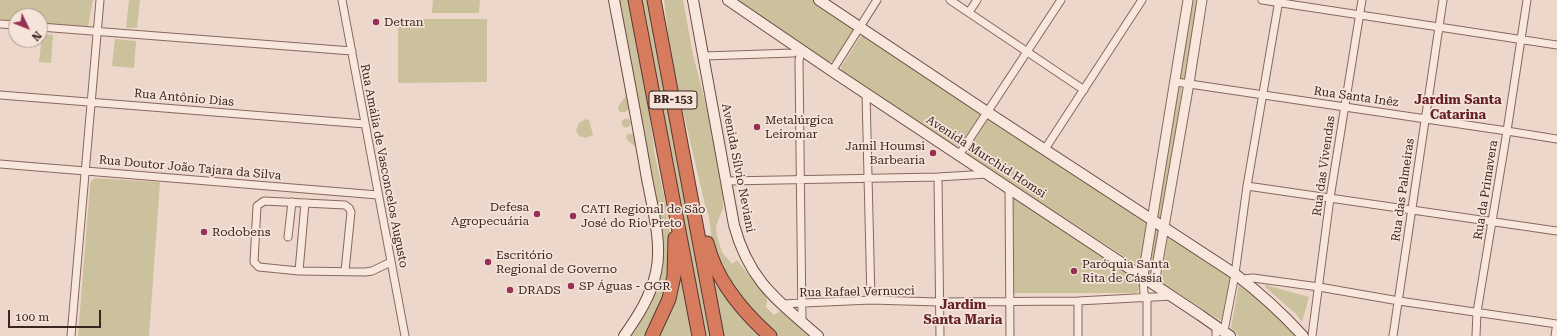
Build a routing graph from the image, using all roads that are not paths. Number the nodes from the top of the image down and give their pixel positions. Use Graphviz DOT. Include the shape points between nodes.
graph roads {
  1 [pos="100,0"];
  2 [pos="342,0"];
  3 [pos="614,0"];
  4 [pos="635,0"];
  5 [pos="693,0"];
  6 [pos="729,0"];
  7 [pos="819,0"];
  8 [pos="877,0"];
  9 [pos="950,0"];
  10 [pos="977,0"];
  11 [pos="1061,0"];
  12 [pos="1142,0"];
  13 [pos="1188,0"];
  14 [pos="1202,0"];
  15 [pos="1262,0"];
  16 [pos="1362,0"];
  17 [pos="1443,0"];
  18 [pos="1527,0"];
  19 [pos="1279,1"];
  20 [pos="655,2"];
  21 [pos="969,12"];
  22 [pos="1360,15"];
  23 [pos="860,27"];
  24 [pos="1439,27"];
  25 [pos="48,28"];
  26 [pos="97,31"];
  27 [pos="1521,39"];
  28 [pos="1557,45"];
  29 [pos="801,50"];
  30 [pos="352,51"];
  31 [pos="1026,52"];
  32 [pos="704,56"];
  33 [pos="832,71"];
  34 [pos="1176,82"];
  35 [pos="1189,83"];
  36 [pos="1084,90"];
  37 [pos="866,93"];
  38 [pos="0,94"];
  39 [pos="1264,95"];
  40 [pos="91,102"];
  41 [pos="1344,107"];
  42 [pos="987,112"];
  43 [pos="1425,118"];
  44 [pos="365,124"];
  45 [pos="1507,130"];
  46 [pos="1557,139"];
  47 [pos="1045,149"];
  48 [pos="959,155"];
  49 [pos="0,164"];
  50 [pos="85,171"];
  51 [pos="989,174"];
  52 [pos="938,177"];
  53 [pos="868,178"];
  54 [pos="800,179"];
  55 [pos="727,181"];
  56 [pos="1247,186"];
  57 [pos="1009,187"];
  58 [pos="378,195"];
  59 [pos="1330,198"];
  60 [pos="292,202"];
  61 [pos="674,202"];
  62 [pos="305,203"];
  63 [pos="693,203"];
  64 [pos="1411,210"];
  65 [pos="1153,221"];
  66 [pos="1492,222"];
  67 [pos="1164,228"];
  68 [pos="1557,231"];
  69 [pos="288,237"];
  70 [pos="391,262"];
  71 [pos="299,271"];
  72 [pos="346,271"];
  73 [pos="1143,276"];
  74 [pos="1238,277"];
  75 [pos="1154,284"];
  76 [pos="1319,287"];
  77 [pos="1172,296"];
  78 [pos="1147,298"];
  79 [pos="871,300"];
  80 [pos="1010,301"];
  81 [pos="1078,301"];
  82 [pos="1399,301"];
  83 [pos="939,302"];
  84 [pos="781,304"];
  85 [pos="802,304"];
  86 [pos="1477,312"];
  87 [pos="802,322"];
  88 [pos="1557,324"];
  89 [pos="1557,329"];
  90 [pos="1222,332"];
  91 [pos="71,336"];
  92 [pos="405,336"];
  93 [pos="624,336"];
  94 [pos="652,336"];
  95 [pos="699,336"];
  96 [pos="717,336"];
  97 [pos="770,336"];
  98 [pos="818,336"];
  99 [pos="940,336"];
  100 [pos="1010,336"];
  101 [pos="1078,336"];
  102 [pos="1147,336"];
  103 [pos="1302,336"];
  104 [pos="1312,336"];
  105 [pos="1393,336"];
  106 [pos="1476,336"];
  107 [pos="1556,336"];
  1 -- 26 [label="street"];
  2 -- 30 [label="street, Rua Amália de Vasconcelos Augusto"];
  3 -- 93 [label="main road" via="658,249 657,270 652,288 640,314"];
  4 -- 61 [label="highway, BR-153"];
  5 -- 32 [label="main road, Avenida Sílvio Neviani"];
  6 -- 29 [label="main road, Avenida Murchid Homsi"];
  7 -- 23 [label="main road"];
  8 -- 23 [label="street"];
  9 -- 21 [label="street"];
  10 -- 21 [label="street"];
  11 -- 31 [label="street"];
  12 -- 36 [label="street"];
  13 -- 34 [label="street"];
  14 -- 35 [label="street"];
  15 -- 19 [label="street"];
  16 -- 22 [label="street, Rua das Vivendas"];
  17 -- 24 [label="street, Rua das Palmeiras"];
  18 -- 27 [label="street, Rua da Primavera"];
  19 -- 22 [label="street"];
  19 -- 39 [label="street"];
  20 -- 63 [label="highway, BR-153"];
  21 -- 31 [label="street"];
  22 -- 24 [label="street"];
  22 -- 41 [label="street, Rua das Vivendas"];
  23 -- 33 [label="street"];
  23 -- 42 [label="main road"];
  24 -- 27 [label="street"];
  24 -- 43 [label="street, Rua das Palmeiras"];
  25 -- 26 [label="street"];
  26 -- 30 [label="street"];
  26 -- 40 [label="street"];
  27 -- 28 [label="street"];
  27 -- 45 [label="street, Rua da Primavera"];
  29 -- 32 [label="street" via="793,53"];
  29 -- 33 [label="main road, Avenida Murchid Homsi"];
  29 -- 54 [label="street"];
  30 -- 44 [label="street, Rua Amália de Vasconcelos Augusto"];
  31 -- 36 [label="street"];
  31 -- 42 [label="street"];
  32 -- 55 [label="main road, Avenida Sílvio Neviani"];
  33 -- 37 [label="main road, Avenida Murchid Homsi"];
  34 -- 35 [label="street, Rua Santa Inêz"];
  34 -- 65 [label="street"];
  35 -- 39 [label="street, Rua Santa Inêz"];
  35 -- 67 [label="street"];
  36 -- 47 [label="street"];
  37 -- 48 [label="main road, Avenida Murchid Homsi"];
  37 -- 53 [label="street"];
  38 -- 40 [label="street, Rua Antônio Dias"];
  39 -- 41 [label="street, Rua Santa Inêz"];
  39 -- 56 [label="street"];
  40 -- 44 [label="street, Rua Antônio Dias"];
  40 -- 50 [label="street"];
  41 -- 43 [label="street, Rua Santa Inêz"];
  41 -- 59 [label="street, Rua das Vivendas"];
  42 -- 47 [label="main road"];
  42 -- 48 [label="street"];
  43 -- 45 [label="street, Rua Santa Inêz"];
  43 -- 64 [label="street, Rua das Palmeiras"];
  44 -- 58 [label="street, Rua Amália de Vasconcelos Augusto"];
  45 -- 46 [label="street, Rua Santa Inêz"];
  45 -- 66 [label="street, Rua da Primavera"];
  47 -- 65 [label="main road"];
  48 -- 51 [label="main road, Avenida Murchid Homsi"];
  49 -- 50 [label="street, Rua Doutor João Tajara da Silva"];
  50 -- 58 [label="street, Rua Doutor João Tajara da Silva"];
  50 -- 91 [label="street"];
  51 -- 52 [label="street"];
  51 -- 57 [label="main road, Avenida Murchid Homsi"];
  52 -- 53 [label="street"];
  52 -- 83 [label="street"];
  53 -- 54 [label="street"];
  53 -- 79 [label="street"];
  54 -- 55 [label="street"];
  54 -- 85 [label="street"];
  55 -- 84 [label="main road, Avenida Sílvio Neviani" via="739,244 754,274"];
  56 -- 59 [label="street"];
  56 -- 74 [label="street"];
  57 -- 73 [label="main road, Avenida Murchid Homsi"];
  57 -- 80 [label="street"];
  58 -- 70 [label="street, Rua Amália de Vasconcelos Augusto"];
  59 -- 64 [label="street"];
  59 -- 76 [label="street, Rua das Vivendas"];
  60 -- 62 [label="street"];
  60 -- 69 [label="street"];
  60 -- 71 [label="street" via="264,200 257,206 254,262 260,267"];
  61 -- 94 [label="highway" via="674,276 669,299"];
  61 -- 95 [label="highway, BR-153"];
  62 -- 71 [label="street"];
  62 -- 72 [label="street" via="345,205 349,208 351,212"];
  63 -- 96 [label="highway, BR-153"];
  63 -- 97 [label="highway" via="700,217 710,255 732,296"];
  64 -- 66 [label="street"];
  64 -- 82 [label="street, Rua das Palmeiras"];
  65 -- 67 [label="main road"];
  65 -- 73 [label="street"];
  66 -- 68 [label="street"];
  66 -- 86 [label="street, Rua da Primavera"];
  67 -- 74 [label="main road"];
  67 -- 75 [label="street"];
  70 -- 72 [label="street" via="372,271"];
  70 -- 92 [label="street, Rua Amália de Vasconcelos Augusto"];
  71 -- 72 [label="street"];
  73 -- 75 [label="main road, Avenida Murchid Homsi"];
  73 -- 78 [label="street" via="1144,294"];
  74 -- 76 [label="street"];
  74 -- 90 [label="street"];
  74 -- 103 [label="main road" via="1257,290"];
  75 -- 77 [label="main road, Avenida Murchid Homsi"];
  75 -- 78 [label="street"];
  76 -- 82 [label="street"];
  76 -- 104 [label="street, Rua das Vivendas"];
  77 -- 78 [label="street, Rua Rafael Vernucci"];
  77 -- 90 [label="main road, Avenida Murchid Homsi"];
  78 -- 81 [label="street, Rua Rafael Vernucci"];
  78 -- 102 [label="street"];
  79 -- 83 [label="street, Rua Rafael Vernucci"];
  79 -- 85 [label="street, Rua Rafael Vernucci"];
  80 -- 81 [label="street, Rua Rafael Vernucci"];
  80 -- 83 [label="street, Rua Rafael Vernucci"];
  80 -- 100 [label="street"];
  81 -- 101 [label="street"];
  82 -- 86 [label="street"];
  82 -- 105 [label="street, Rua das Palmeiras"];
  83 -- 99 [label="street"];
  84 -- 85 [label="street, Rua Rafael Vernucci"];
  84 -- 87 [label="main road, Avenida Sílvio Neviani"];
  85 -- 87 [label="street"];
  86 -- 88 [label="street"];
  86 -- 106 [label="street, Rua da Primavera"];
  87 -- 98 [label="main road, Avenida Sílvio Neviani"];
  89 -- 107 [label="street"];
}
